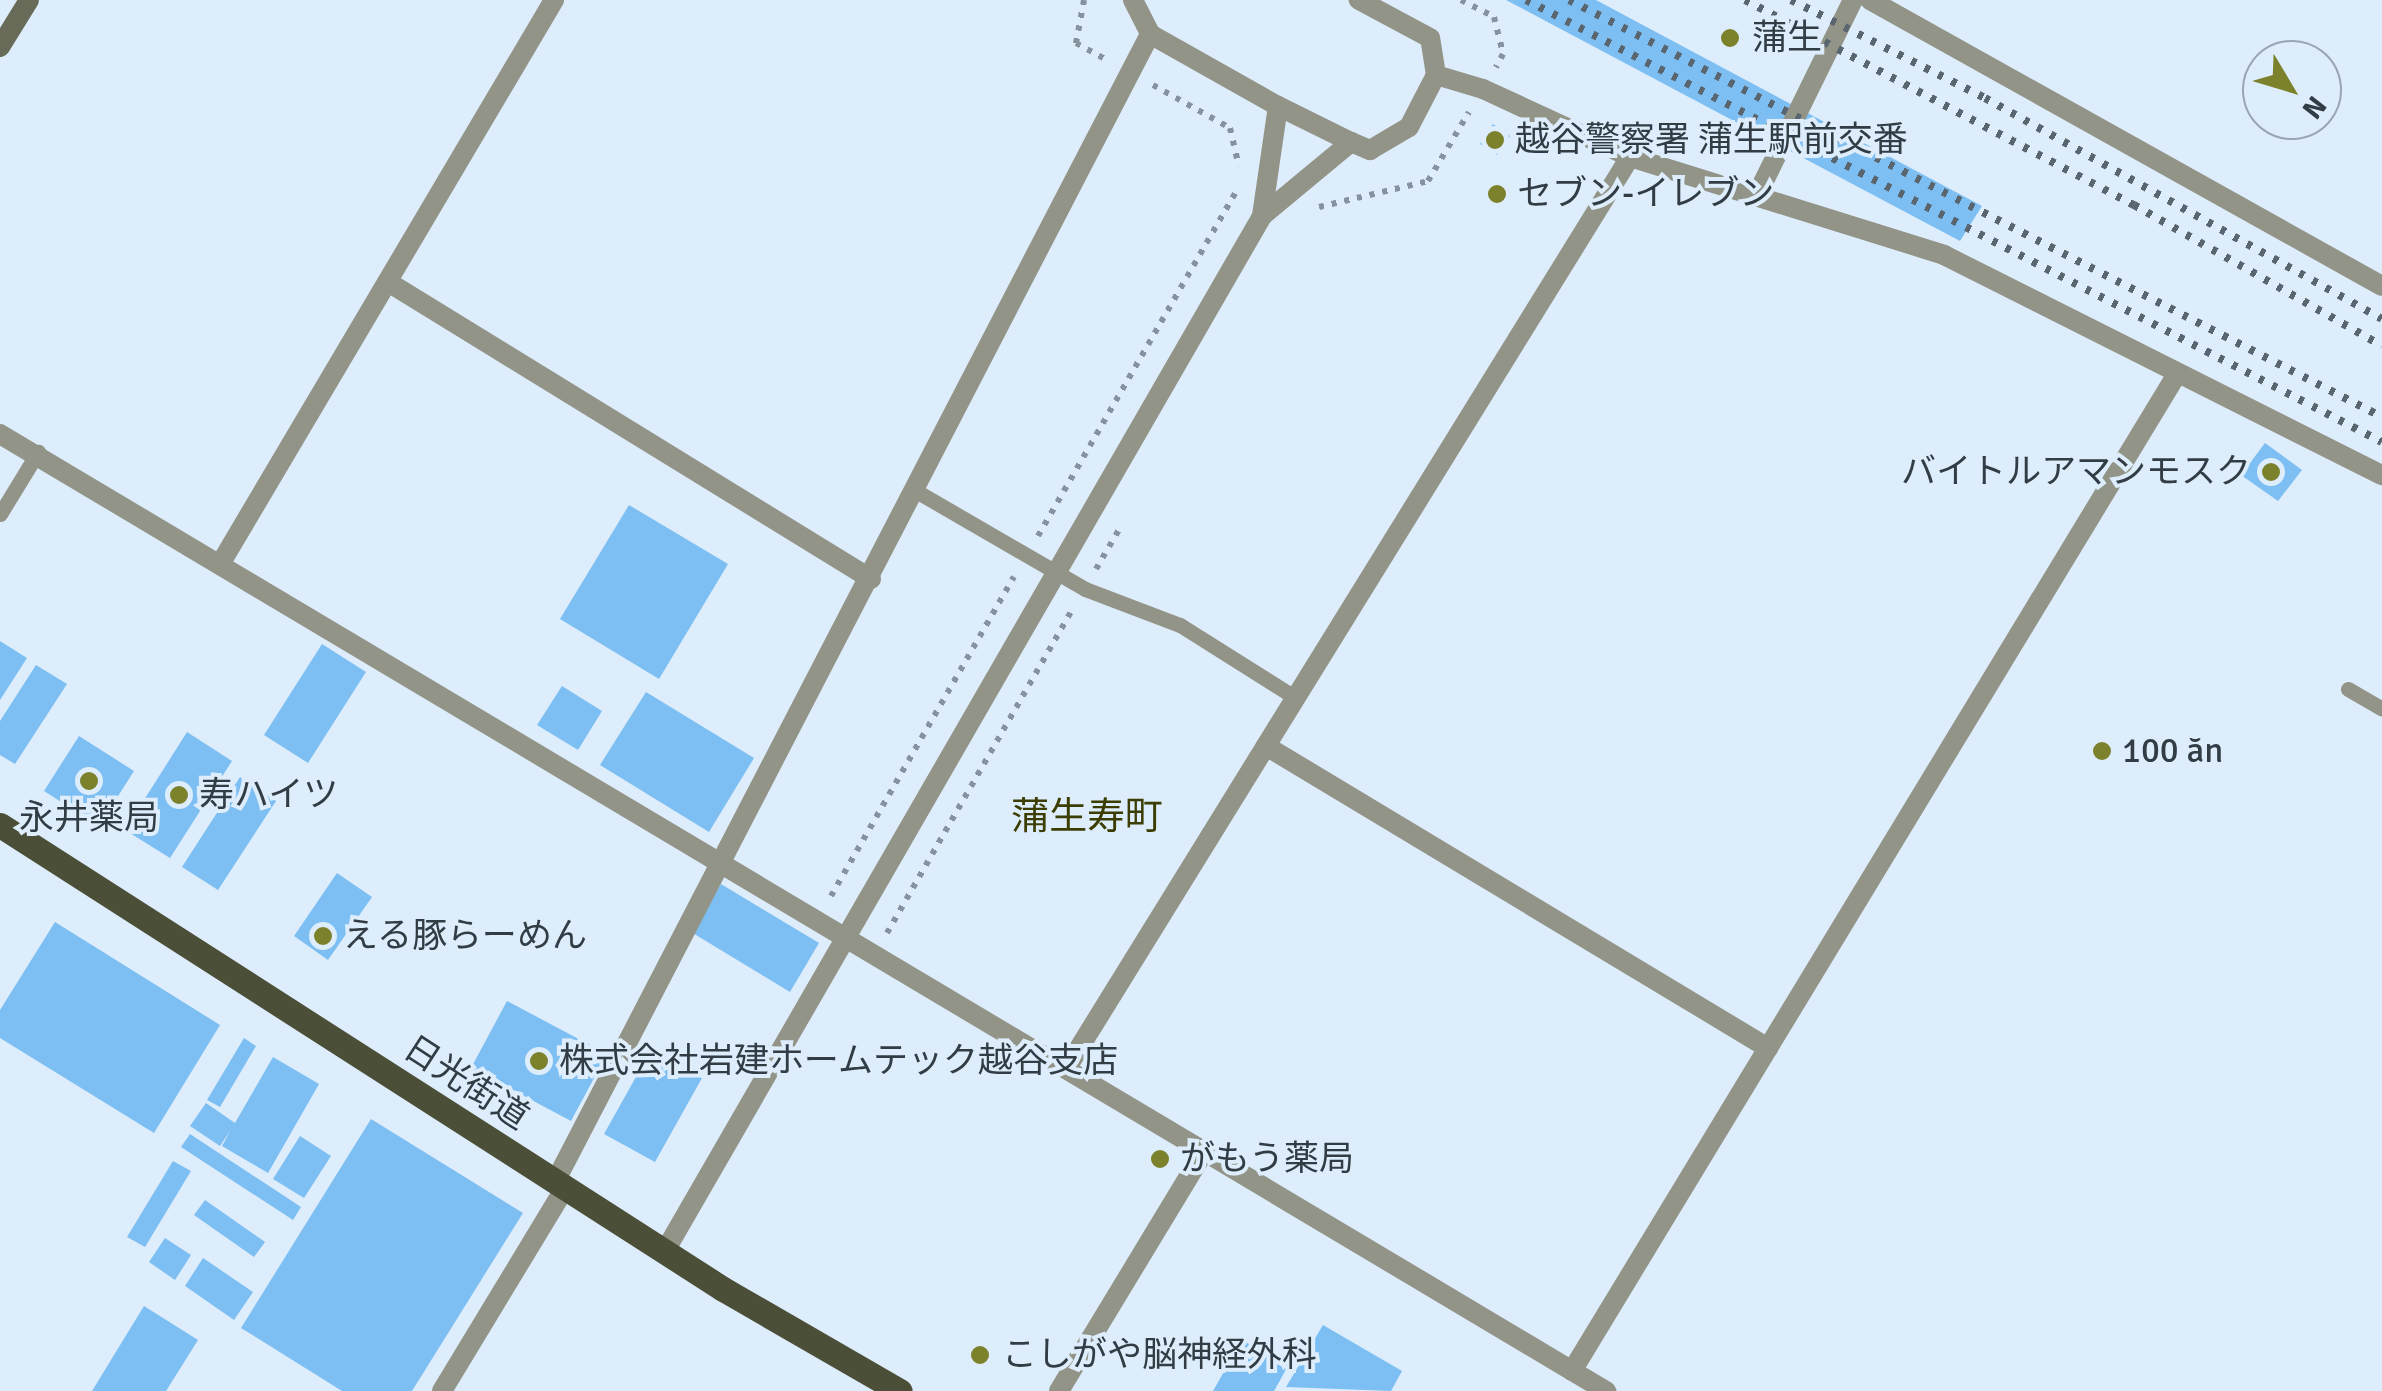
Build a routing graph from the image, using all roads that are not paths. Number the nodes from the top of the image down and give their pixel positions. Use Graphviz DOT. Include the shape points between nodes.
graph roads {
  1 [pos="29,0"];
  2 [pos="554,0"];
  3 [pos="1133,0"];
  4 [pos="1360,0"];
  5 [pos="1854,0"];
  6 [pos="1870,0"];
  7 [pos="1150,34"];
  8 [pos="0,48"];
  9 [pos="1436,75"];
  10 [pos="1278,106"];
  11 [pos="1351,142"];
  12 [pos="1630,158"];
  13 [pos="1756,197"];
  14 [pos="1262,216"];
  15 [pos="388,282"];
  16 [pos="2382,286"];
  17 [pos="2177,374"];
  18 [pos="0,434"];
  19 [pos="38,452"];
  20 [pos="2382,476"];
  21 [pos="916,491"];
  22 [pos="0,514"];
  23 [pos="222,562"];
  24 [pos="1056,574"];
  25 [pos="871,579"];
  26 [pos="2348,688"];
  27 [pos="1296,698"];
  28 [pos="2382,709"];
  29 [pos="1266,746"];
  30 [pos="0,825"];
  31 [pos="721,863"];
  32 [pos="847,938"];
  33 [pos="1768,1048"];
  34 [pos="1068,1066"];
  35 [pos="1205,1150"];
  36 [pos="560,1185"];
  37 [pos="665,1252"];
  38 [pos="1572,1370"];
  39 [pos="442,1391"];
  40 [pos="900,1391"];
  41 [pos="1059,1391"];
  42 [pos="1606,1391"];
  1 -- 8 [label="main road"];
  2 -- 15 [label="street"];
  3 -- 7 [label="street"];
  4 -- 9 [label="street" via="1430,38"];
  5 -- 13 [label="street"];
  6 -- 16 [label="street"];
  7 -- 10 [label="street"];
  7 -- 21 [label="street"];
  9 -- 11 [label="street" via="1409,127 1370,150"];
  9 -- 12 [label="street" via="1483,89"];
  10 -- 11 [label="street"];
  10 -- 14 [label="street"];
  11 -- 14 [label="street"];
  12 -- 13 [label="street"];
  12 -- 27 [label="street"];
  13 -- 17 [label="street" via="1944,255"];
  14 -- 24 [label="street"];
  15 -- 23 [label="street"];
  15 -- 25 [label="street"];
  17 -- 20 [label="street"];
  17 -- 33 [label="street"];
  18 -- 19 [label="street"];
  19 -- 22 [label="lane"];
  19 -- 23 [label="street"];
  21 -- 24 [label="lane"];
  21 -- 25 [label="street"];
  23 -- 31 [label="street"];
  24 -- 27 [label="lane" via="1180,625"];
  24 -- 32 [label="street"];
  25 -- 31 [label="street"];
  26 -- 28 [label="lane"];
  27 -- 29 [label="street"];
  29 -- 33 [label="street"];
  29 -- 34 [label="street"];
  30 -- 36 [label="main road, 日光街道"];
  31 -- 32 [label="street"];
  31 -- 36 [label="street"];
  32 -- 34 [label="street"];
  32 -- 37 [label="street"];
  33 -- 38 [label="street"];
  34 -- 35 [label="street"];
  35 -- 38 [label="street"];
  35 -- 41 [label="street"];
  36 -- 37 [label="main road, 日光街道"];
  36 -- 39 [label="street"];
  37 -- 40 [label="main road, 日光街道"];
  38 -- 42 [label="street"];
}
